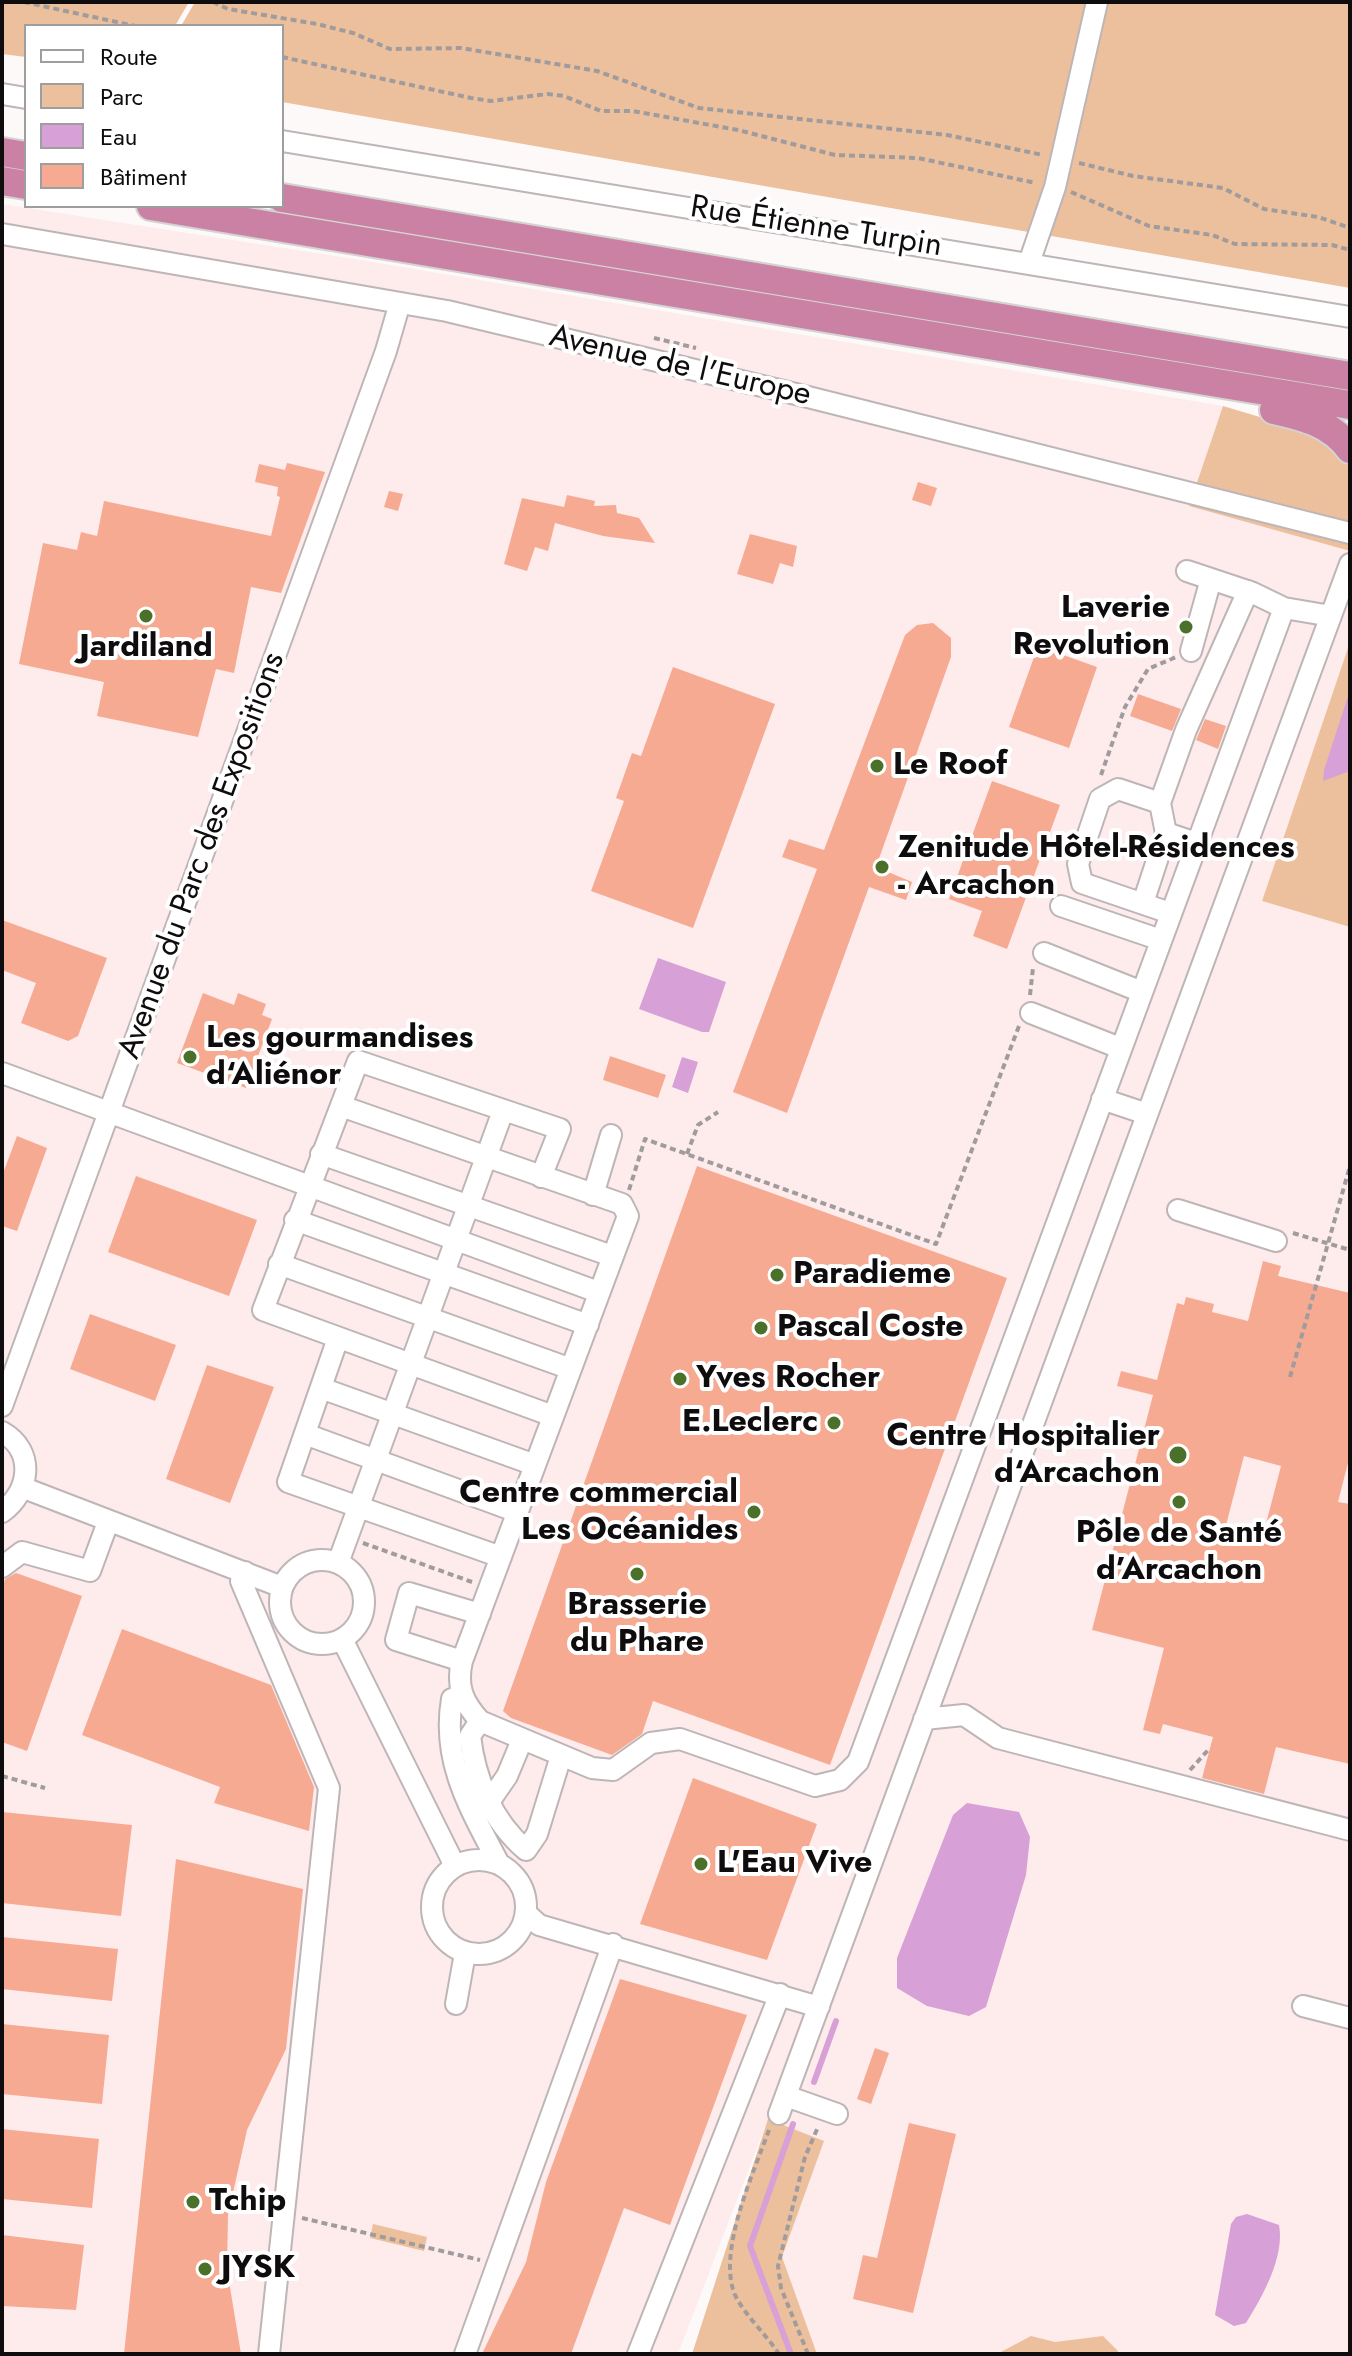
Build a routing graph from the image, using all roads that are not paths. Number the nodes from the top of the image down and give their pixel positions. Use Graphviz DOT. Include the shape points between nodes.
graph roads {
  1 [pos="1097,2"];
  2 [pos="2,94"];
  3 [pos="24,98"];
  4 [pos="284,141"];
  5 [pos="2,152"];
  6 [pos="24,156"];
  7 [pos="2,181"];
  8 [pos="24,185"];
  9 [pos="284,198"];
  10 [pos="163,208"];
  11 [pos="2,234"];
  12 [pos="1029,263"];
  13 [pos="399,306"];
  14 [pos="1350,317"];
  15 [pos="1156,373"];
  16 [pos="1350,376"];
  17 [pos="1350,405"];
  18 [pos="1350,449"];
  19 [pos="1350,533"];
  20 [pos="1350,564"];
  21 [pos="1187,571"];
  22 [pos="1211,579"];
  23 [pos="1248,591"];
  24 [pos="1284,608"];
  25 [pos="1331,616"];
  26 [pos="1228,636"];
  27 [pos="1160,803"];
  28 [pos="1166,833"];
  29 [pos="1196,843"];
  30 [pos="1143,903"];
  31 [pos="1061,906"];
  32 [pos="1170,913"];
  33 [pos="1161,940"];
  34 [pos="1041,954"];
  35 [pos="1142,992"];
  36 [pos="1025,1015"];
  37 [pos="1120,1048"];
  38 [pos="2,1073"];
  39 [pos="1102,1099"];
  40 [pos="341,1106"];
  41 [pos="503,1111"];
  42 [pos="108,1113"];
  43 [pos="1147,1114"];
  44 [pos="611,1135"];
  45 [pos="321,1154"];
  46 [pos="486,1157"];
  47 [pos="541,1177"];
  48 [pos="309,1185"];
  49 [pos="593,1195"];
  50 [pos="468,1206"];
  51 [pos="1178,1210"];
  52 [pos="295,1220"];
  53 [pos="1281,1236"];
  54 [pos="456,1240"];
  55 [pos="612,1256"];
  56 [pos="279,1264"];
  57 [pos="444,1273"];
  58 [pos="598,1292"];
  59 [pos="426,1317"];
  60 [pos="588,1325"];
  61 [pos="338,1338"];
  62 [pos="409,1365"];
  63 [pos="571,1369"];
  64 [pos="321,1388"];
  65 [pos="2,1406"];
  66 [pos="392,1414"];
  67 [pos="553,1416"];
  68 [pos="2,1432"];
  69 [pos="305,1434"];
  70 [pos="375,1460"];
  71 [pos="535,1465"];
  72 [pos="24,1488"];
  73 [pos="357,1507"];
  74 [pos="2,1512"];
  75 [pos="518,1512"];
  76 [pos="108,1522"];
  77 [pos="501,1557"];
  78 [pos="338,1563"];
  79 [pos="2,1567"];
  80 [pos="245,1572"];
  81 [pos="282,1587"];
  82 [pos="480,1614"];
  83 [pos="342,1639"];
  84 [pos="462,1661"];
  85 [pos="462,1695"];
  86 [pos="924,1719"];
  87 [pos="480,1721"];
  88 [pos="522,1740"];
  89 [pos="561,1756"];
  90 [pos="489,1802"];
  91 [pos="1350,1830"];
  92 [pos="499,1864"];
  93 [pos="455,1866"];
  94 [pos="527,1914"];
  95 [pos="613,1944"];
  96 [pos="465,1953"];
  97 [pos="780,1994"];
  98 [pos="456,2004"];
  99 [pos="1303,2006"];
  100 [pos="819,2007"];
  101 [pos="1348,2017"];
  102 [pos="830,2112"];
  103 [pos="269,2354"];
  104 [pos="465,2354"];
  105 [pos="638,2354"];
  1 -- 12 [label="street" via="1055,187"];
  2 -- 3 [label="street"];
  4 -- 12 [label="street, Rue Étienne Turpin"];
  5 -- 6 [label="highway"];
  7 -- 8 [label="highway"];
  9 -- 16 [label="highway"];
  10 -- 15 [label="highway"];
  11 -- 13 [label="street, Avenue de l'Europe"];
  12 -- 14 [label="street, Rue Étienne Turpin"];
  13 -- 19 [label="street, Avenue de l'Europe" via="447,311 800,395"];
  13 -- 42 [label="street, Avenue du Parc des Expositions" via="275,662"];
  15 -- 17 [label="highway"];
  15 -- 18 [label="highway" via="1239,403 1309,418 1332,430"];
  20 -- 25 [label="street"];
  21 -- 22 [label="street"];
  22 -- 23 [label="street"];
  22 -- 26 [label="street" via="1194,641"];
  23 -- 24 [label="street"];
  23 -- 26 [label="street"];
  24 -- 25 [label="street"];
  24 -- 29 [label="street"];
  25 -- 43 [label="street"];
  26 -- 27 [label="street"];
  27 -- 28 [label="street"];
  27 -- 30 [label="street" via="1118,789 1100,799 1078,864 1082,883"];
  28 -- 29 [label="street"];
  28 -- 30 [label="street"];
  29 -- 32 [label="street"];
  30 -- 32 [label="street"];
  31 -- 33 [label="street"];
  32 -- 33 [label="street"];
  33 -- 35 [label="street"];
  34 -- 35 [label="street"];
  35 -- 37 [label="street"];
  36 -- 37 [label="street"];
  37 -- 39 [label="street"];
  38 -- 42 [label="street"];
  39 -- 43 [label="street"];
  39 -- 89 [label="street" via="858,1762 840,1780 815,1786 680,1739 651,1743 613,1770"];
  40 -- 41 [label="street" via="358,1061"];
  40 -- 45 [label="street"];
  40 -- 46 [label="street"];
  41 -- 46 [label="street"];
  41 -- 47 [label="street" via="560,1129"];
  42 -- 48 [label="street"];
  42 -- 65 [label="street, Avenue du Parc des Expositions"];
  43 -- 86 [label="street"];
  44 -- 49 [label="street"];
  45 -- 48 [label="street"];
  45 -- 50 [label="street"];
  46 -- 47 [label="street"];
  46 -- 50 [label="street"];
  47 -- 49 [label="street"];
  48 -- 52 [label="street"];
  48 -- 54 [label="street"];
  49 -- 55 [label="street" via="622,1204 628,1216"];
  50 -- 54 [label="street"];
  50 -- 55 [label="street"];
  51 -- 53 [label="street"];
  52 -- 56 [label="street"];
  52 -- 57 [label="street"];
  54 -- 57 [label="street"];
  54 -- 58 [label="street"];
  55 -- 58 [label="street"];
  56 -- 59 [label="street"];
  56 -- 61 [label="street" via="263,1310"];
  57 -- 59 [label="street"];
  57 -- 60 [label="street"];
  58 -- 60 [label="street"];
  59 -- 62 [label="street"];
  59 -- 63 [label="street"];
  60 -- 63 [label="street"];
  61 -- 62 [label="street"];
  61 -- 64 [label="street"];
  62 -- 66 [label="street"];
  62 -- 67 [label="street"];
  63 -- 67 [label="street"];
  64 -- 66 [label="street"];
  64 -- 69 [label="street"];
  66 -- 70 [label="street"];
  66 -- 71 [label="street"];
  67 -- 71 [label="street"];
  68 -- 72 [label="street" via="25,1462"];
  69 -- 70 [label="street"];
  69 -- 73 [label="street" via="288,1482"];
  70 -- 73 [label="street"];
  70 -- 75 [label="street"];
  71 -- 75 [label="street"];
  72 -- 74 [label="street"];
  72 -- 76 [label="street"];
  73 -- 77 [label="street"];
  73 -- 78 [label="street"];
  75 -- 77 [label="street"];
  76 -- 79 [label="street" via="90,1571 22,1552"];
  76 -- 80 [label="street"];
  77 -- 82 [label="street"];
  78 -- 81 [label="street" via="311,1561 299,1566"];
  78 -- 83 [label="street" via="350,1570 364,1593 360,1620"];
  80 -- 81 [label="street"];
  80 -- 103 [label="street" via="241,1581 329,1788"];
  81 -- 83 [label="street" via="281,1612 294,1634 317,1644"];
  82 -- 84 [label="street"];
  82 -- 84 [label="street" via="409,1593 396,1640"];
  83 -- 93 [label="street"];
  84 -- 85 [label="street"];
  85 -- 87 [label="street"];
  85 -- 92 [label="street" via="452,1699 448,1721 453,1765"];
  86 -- 91 [label="street" via="964,1715 998,1738"];
  86 -- 100 [label="street"];
  87 -- 88 [label="street"];
  87 -- 90 [label="street" via="470,1736 474,1768"];
  88 -- 89 [label="street"];
  88 -- 90 [label="street"];
  89 -- 90 [label="street" via="537,1834 526,1850 509,1835"];
  92 -- 93 [label="street" via="470,1860"];
  92 -- 94 [label="street" via="521,1884"];
  93 -- 96 [label="street" via="435,1888 433,1917 439,1933"];
  94 -- 95 [label="street" via="539,1925"];
  94 -- 96 [label="street" via="511,1943 481,1955"];
  95 -- 97 [label="street"];
  95 -- 104 [label="street"];
  96 -- 98 [label="street"];
  97 -- 100 [label="street"];
  97 -- 105 [label="street"];
  99 -- 101 [label="street"];
  100 -- 102 [label="street" via="783,2105"];
}
